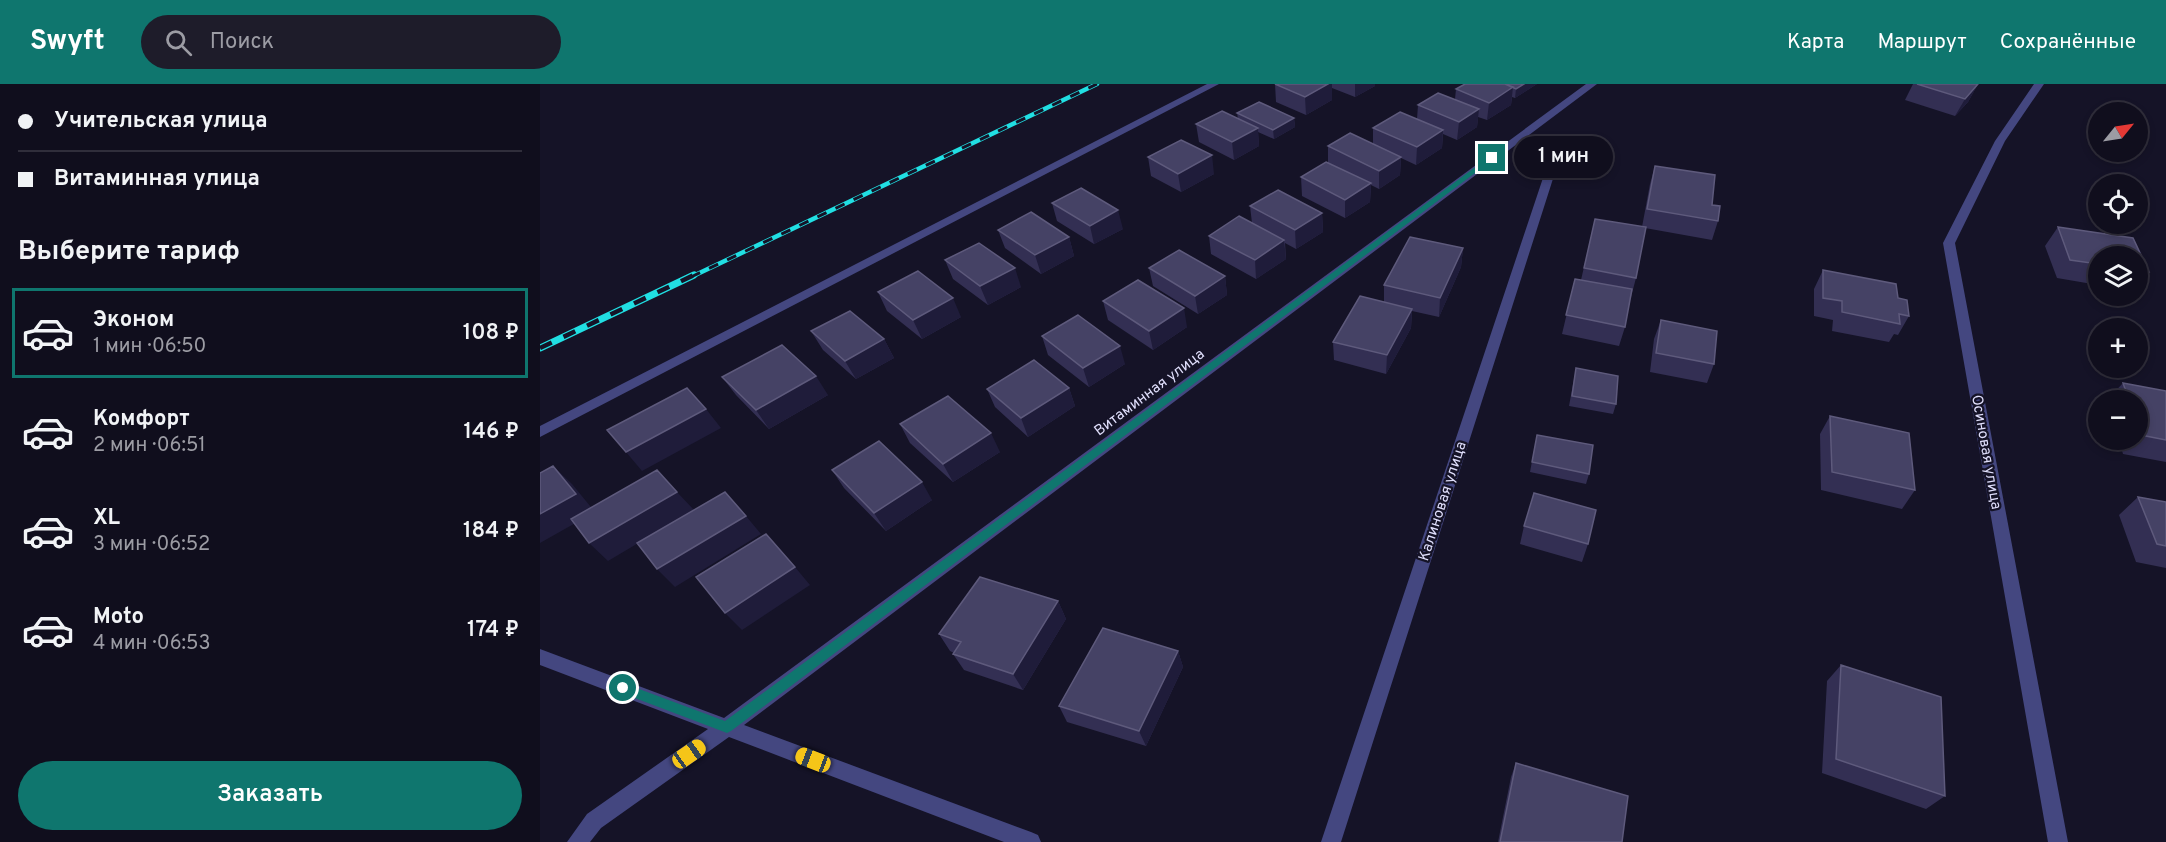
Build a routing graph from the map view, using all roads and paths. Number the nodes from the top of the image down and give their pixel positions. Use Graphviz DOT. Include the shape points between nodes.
graph roads {
  1 [pos="1214,84"];
  2 [pos="2039,84"];
  3 [pos="1586,85"];
  4 [pos="1554,160"];
  5 [pos="540,432"];
  6 [pos="540,657"];
  7 [pos="727,727"];
  8 [pos="577,842"];
  9 [pos="1030,842"];
  10 [pos="1331,842"];
  11 [pos="2058,842"];
  1 -- 5 [label="street"];
  2 -- 11 [label="street, Осиновая улица" via="2000,141 1949,243"];
  3 -- 7 [label="street, Витаминная улица"];
  4 -- 10 [label="street, Калиновая улица"];
  6 -- 7 [label="street"];
  7 -- 8 [label="street, Витаминная улица" via="594,821"];
  7 -- 9 [label="street"];
}
